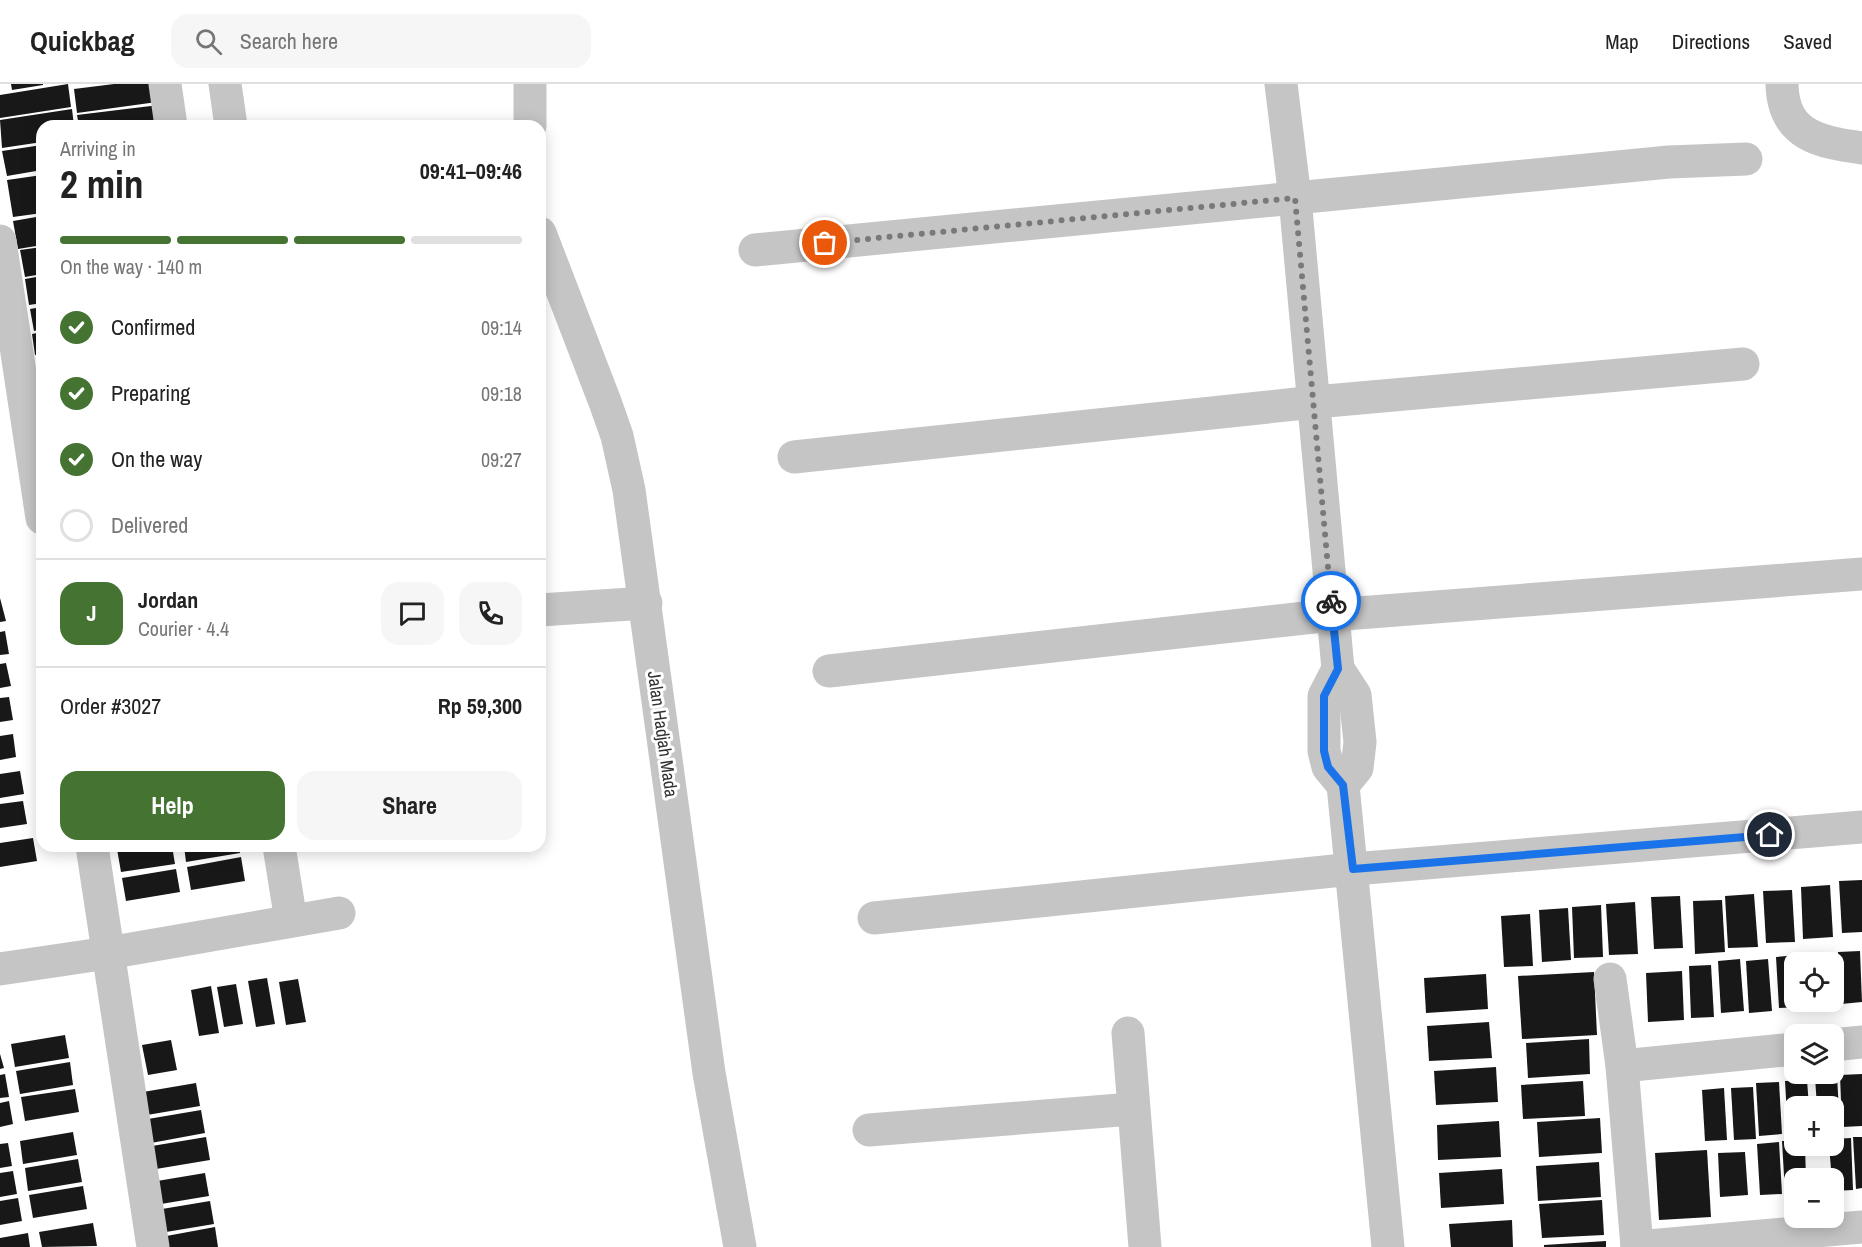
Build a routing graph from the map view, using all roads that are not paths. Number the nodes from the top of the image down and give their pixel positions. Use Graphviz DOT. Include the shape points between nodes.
graph roads {
  1 [pos="165,84"];
  2 [pos="225,84"];
  3 [pos="530,84"];
  4 [pos="1281,84"];
  5 [pos="1782,84"];
  6 [pos="170,120"];
  7 [pos="230,120"];
  8 [pos="531,120"];
  9 [pos="1862,148"];
  10 [pos="1746,159"];
  11 [pos="1295,198"];
  12 [pos="0,241"];
  13 [pos="546,249"];
  14 [pos="755,250"];
  15 [pos="1743,364"];
  16 [pos="1315,402"];
  17 [pos="794,457"];
  18 [pos="36,478"];
  19 [pos="1862,574"];
  20 [pos="646,603"];
  21 [pos="546,610"];
  22 [pos="1332,615"];
  23 [pos="829,670"];
  24 [pos="1862,827"];
  25 [pos="93,852"];
  26 [pos="280,852"];
  27 [pos="1353,869"];
  28 [pos="339,913"];
  29 [pos="874,918"];
  30 [pos="291,921"];
  31 [pos="108,953"];
  32 [pos="0,969"];
  33 [pos="1610,979"];
  34 [pos="1128,1033"];
  35 [pos="1862,1042"];
  36 [pos="1844,1044"];
  37 [pos="1784,1050"];
  38 [pos="1622,1066"];
  39 [pos="1132,1109"];
  40 [pos="869,1130"];
  41 [pos="1862,1227"];
  42 [pos="153,1247"];
  43 [pos="740,1247"];
  44 [pos="1145,1247"];
  45 [pos="1388,1247"];
  46 [pos="1637,1247"];
  1 -- 6 [label="street"];
  2 -- 7 [label="street"];
  3 -- 8 [label="street"];
  4 -- 11 [label="street"];
  5 -- 9 [label="street" via="1782,99 1802,131 1820,142"];
  10 -- 11 [label="street" via="1670,162"];
  11 -- 14 [label="street"];
  11 -- 16 [label="street"];
  12 -- 18 [label="street"];
  13 -- 20 [label="street, Jalan Hadjah Mada" via="617,436"];
  15 -- 16 [label="street"];
  16 -- 17 [label="street"];
  16 -- 22 [label="street"];
  19 -- 22 [label="street"];
  20 -- 21 [label="street"];
  20 -- 43 [label="street, Jalan Hadjah Mada" via="709,1073"];
  22 -- 23 [label="street"];
  22 -- 27 [label="street" via="1338,669 1355,695 1360,742 1357,768 1343,785"];
  24 -- 27 [label="street"];
  25 -- 31 [label="street"];
  26 -- 30 [label="street"];
  27 -- 29 [label="street"];
  27 -- 45 [label="street"];
  28 -- 30 [label="street"];
  30 -- 31 [label="street"];
  31 -- 32 [label="street"];
  31 -- 42 [label="street"];
  33 -- 38 [label="street"];
  34 -- 39 [label="street"];
  35 -- 36 [label="street"];
  37 -- 38 [label="street"];
  38 -- 46 [label="street"];
  39 -- 40 [label="street"];
  39 -- 44 [label="street"];
  41 -- 46 [label="street"];
}
